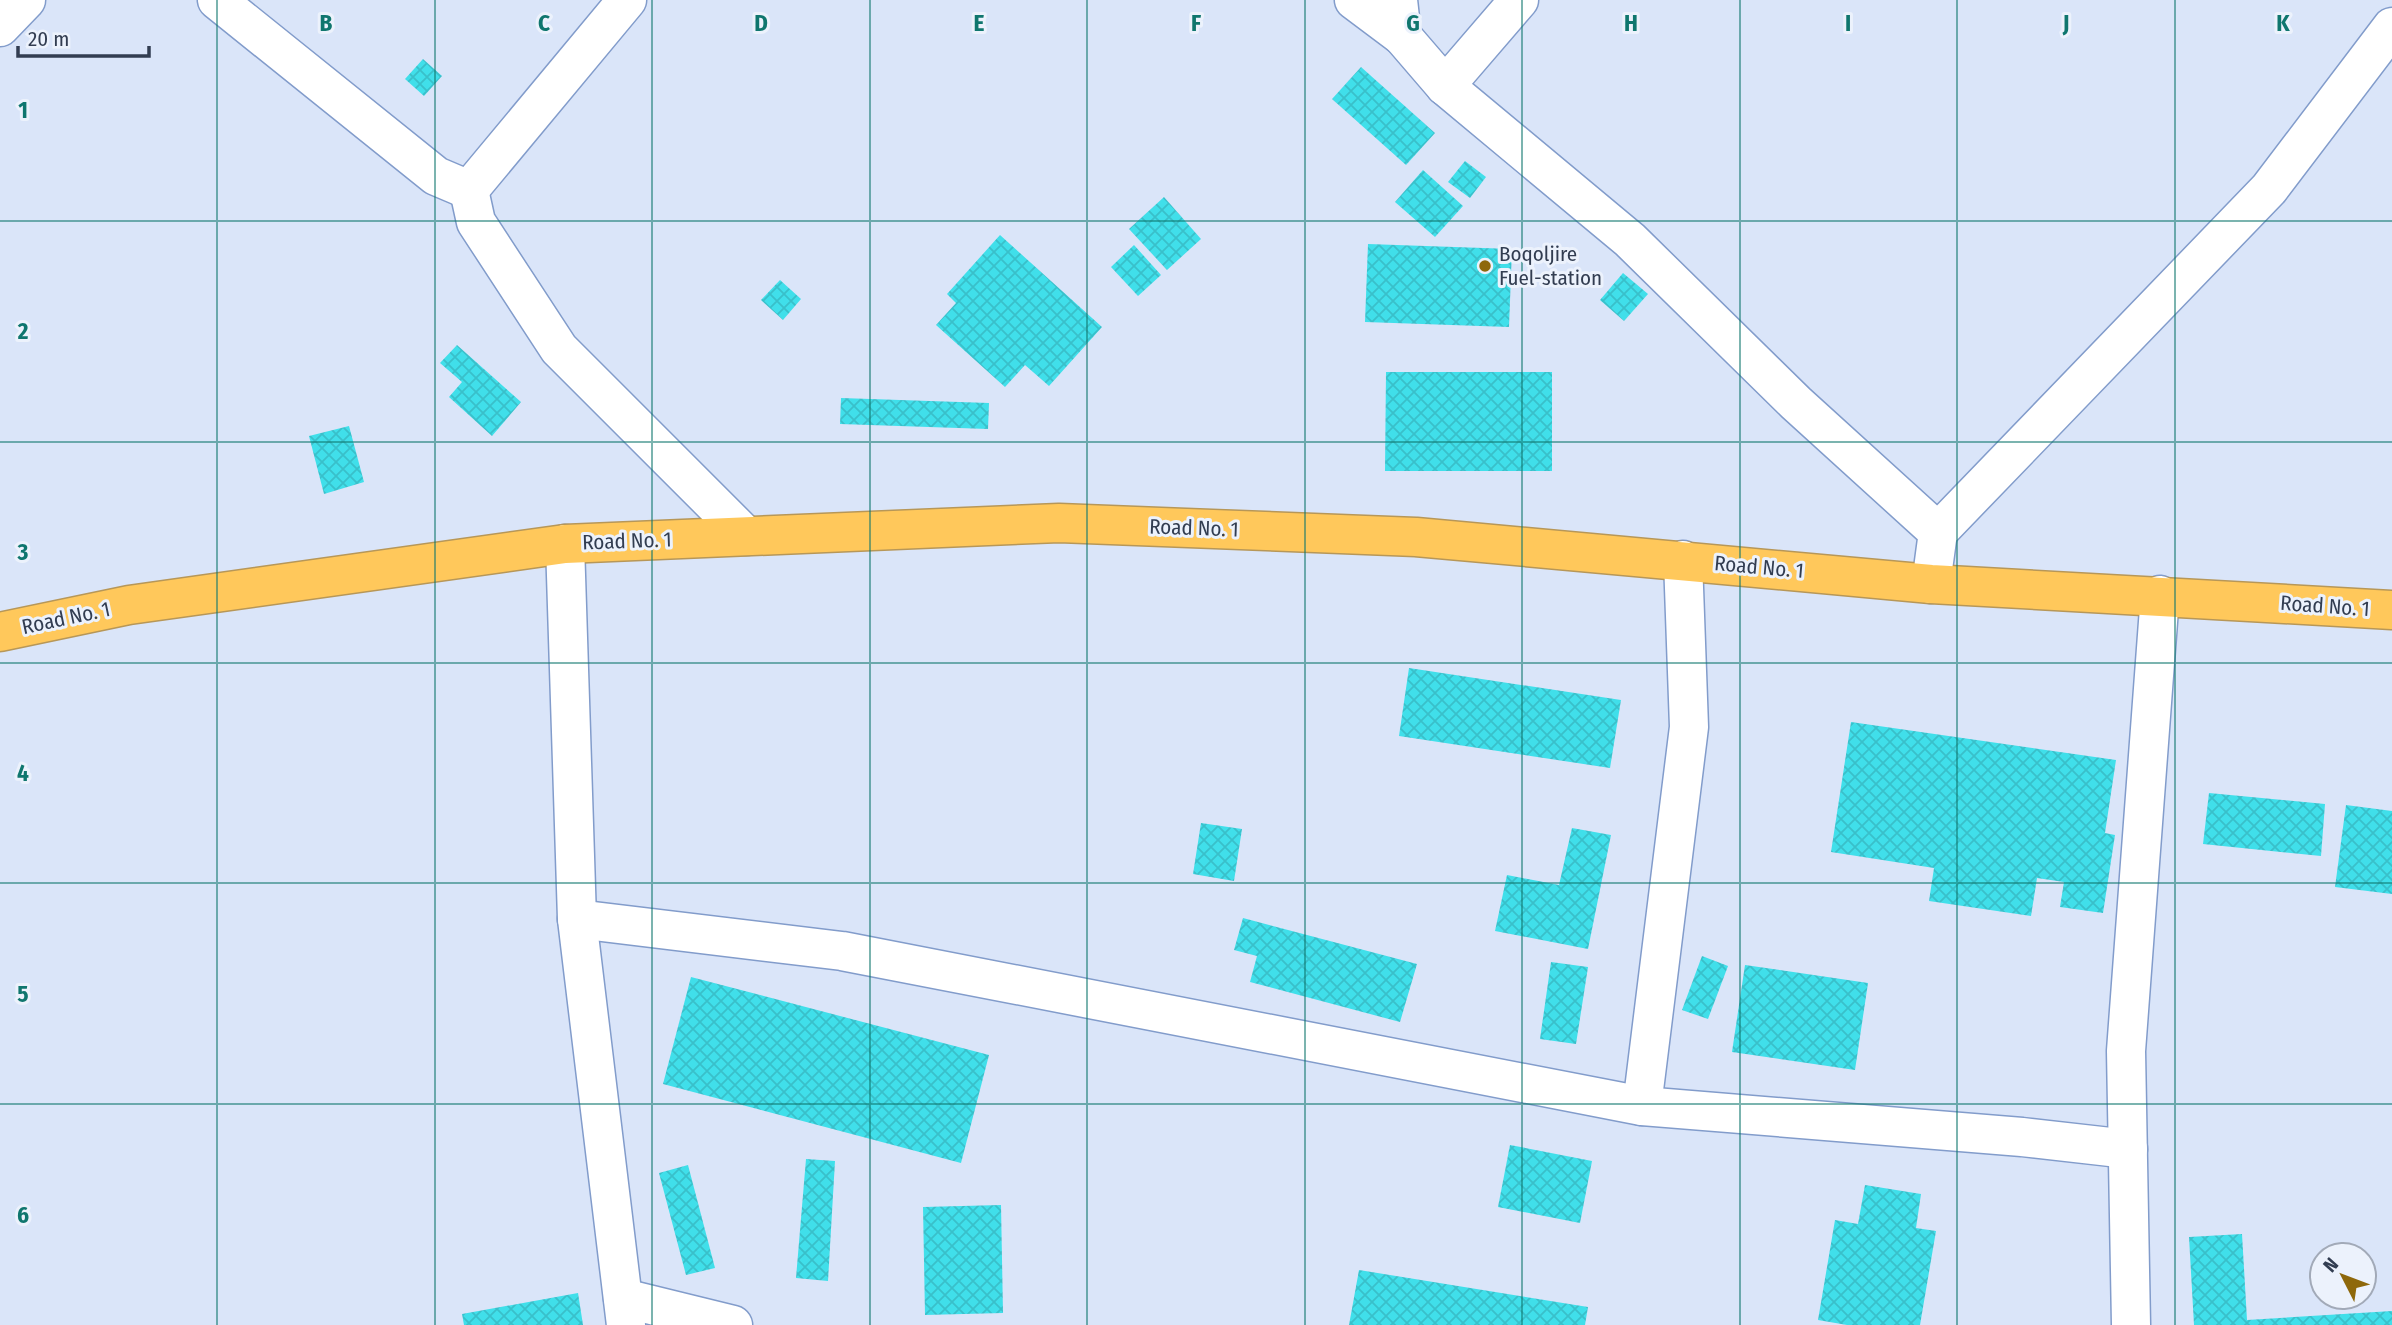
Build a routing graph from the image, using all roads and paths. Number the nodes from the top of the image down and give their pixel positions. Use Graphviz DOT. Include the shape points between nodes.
graph roads {
  1 [pos="26,0"];
  2 [pos="218,0"];
  3 [pos="626,0"];
  4 [pos="1354,0"];
  5 [pos="1519,0"];
  6 [pos="1400,18"];
  7 [pos="0,27"];
  8 [pos="2392,27"];
  9 [pos="1445,86"];
  10 [pos="469,190"];
  11 [pos="1938,532"];
  12 [pos="746,536"];
  13 [pos="565,544"];
  14 [pos="1684,560"];
  15 [pos="1931,584"];
  16 [pos="2160,595"];
  17 [pos="2392,610"];
  18 [pos="0,632"];
  19 [pos="577,919"];
  20 [pos="1642,1106"];
  21 [pos="2128,1149"];
  22 [pos="625,1311"];
  23 [pos="733,1325"];
  24 [pos="2131,1325"];
  1 -- 7 [label="street"];
  2 -- 10 [label="street" via="436,176"];
  3 -- 10 [label="street"];
  4 -- 6 [label="street"];
  5 -- 9 [label="street"];
  6 -- 9 [label="street"];
  8 -- 11 [label="street" via="2269,189"];
  9 -- 11 [label="street" via="1630,240 1796,403"];
  10 -- 12 [label="street" via="476,222 559,349"];
  11 -- 15 [label="street"];
  12 -- 13 [label="highway, Road No. 1"];
  12 -- 14 [label="highway, Road No. 1" via="1059,523 1416,537"];
  13 -- 18 [label="highway, Road No. 1" via="129,605"];
  13 -- 19 [label="street"];
  14 -- 15 [label="highway, Road No. 1"];
  14 -- 20 [label="street" via="1689,727"];
  15 -- 16 [label="highway, Road No. 1"];
  16 -- 17 [label="highway, Road No. 1"];
  16 -- 21 [label="street" via="2126,1051"];
  19 -- 20 [label="street" via="842,951"];
  19 -- 22 [label="street"];
  20 -- 21 [label="street"];
  21 -- 24 [label="street"];
  22 -- 23 [label="street"];
}
